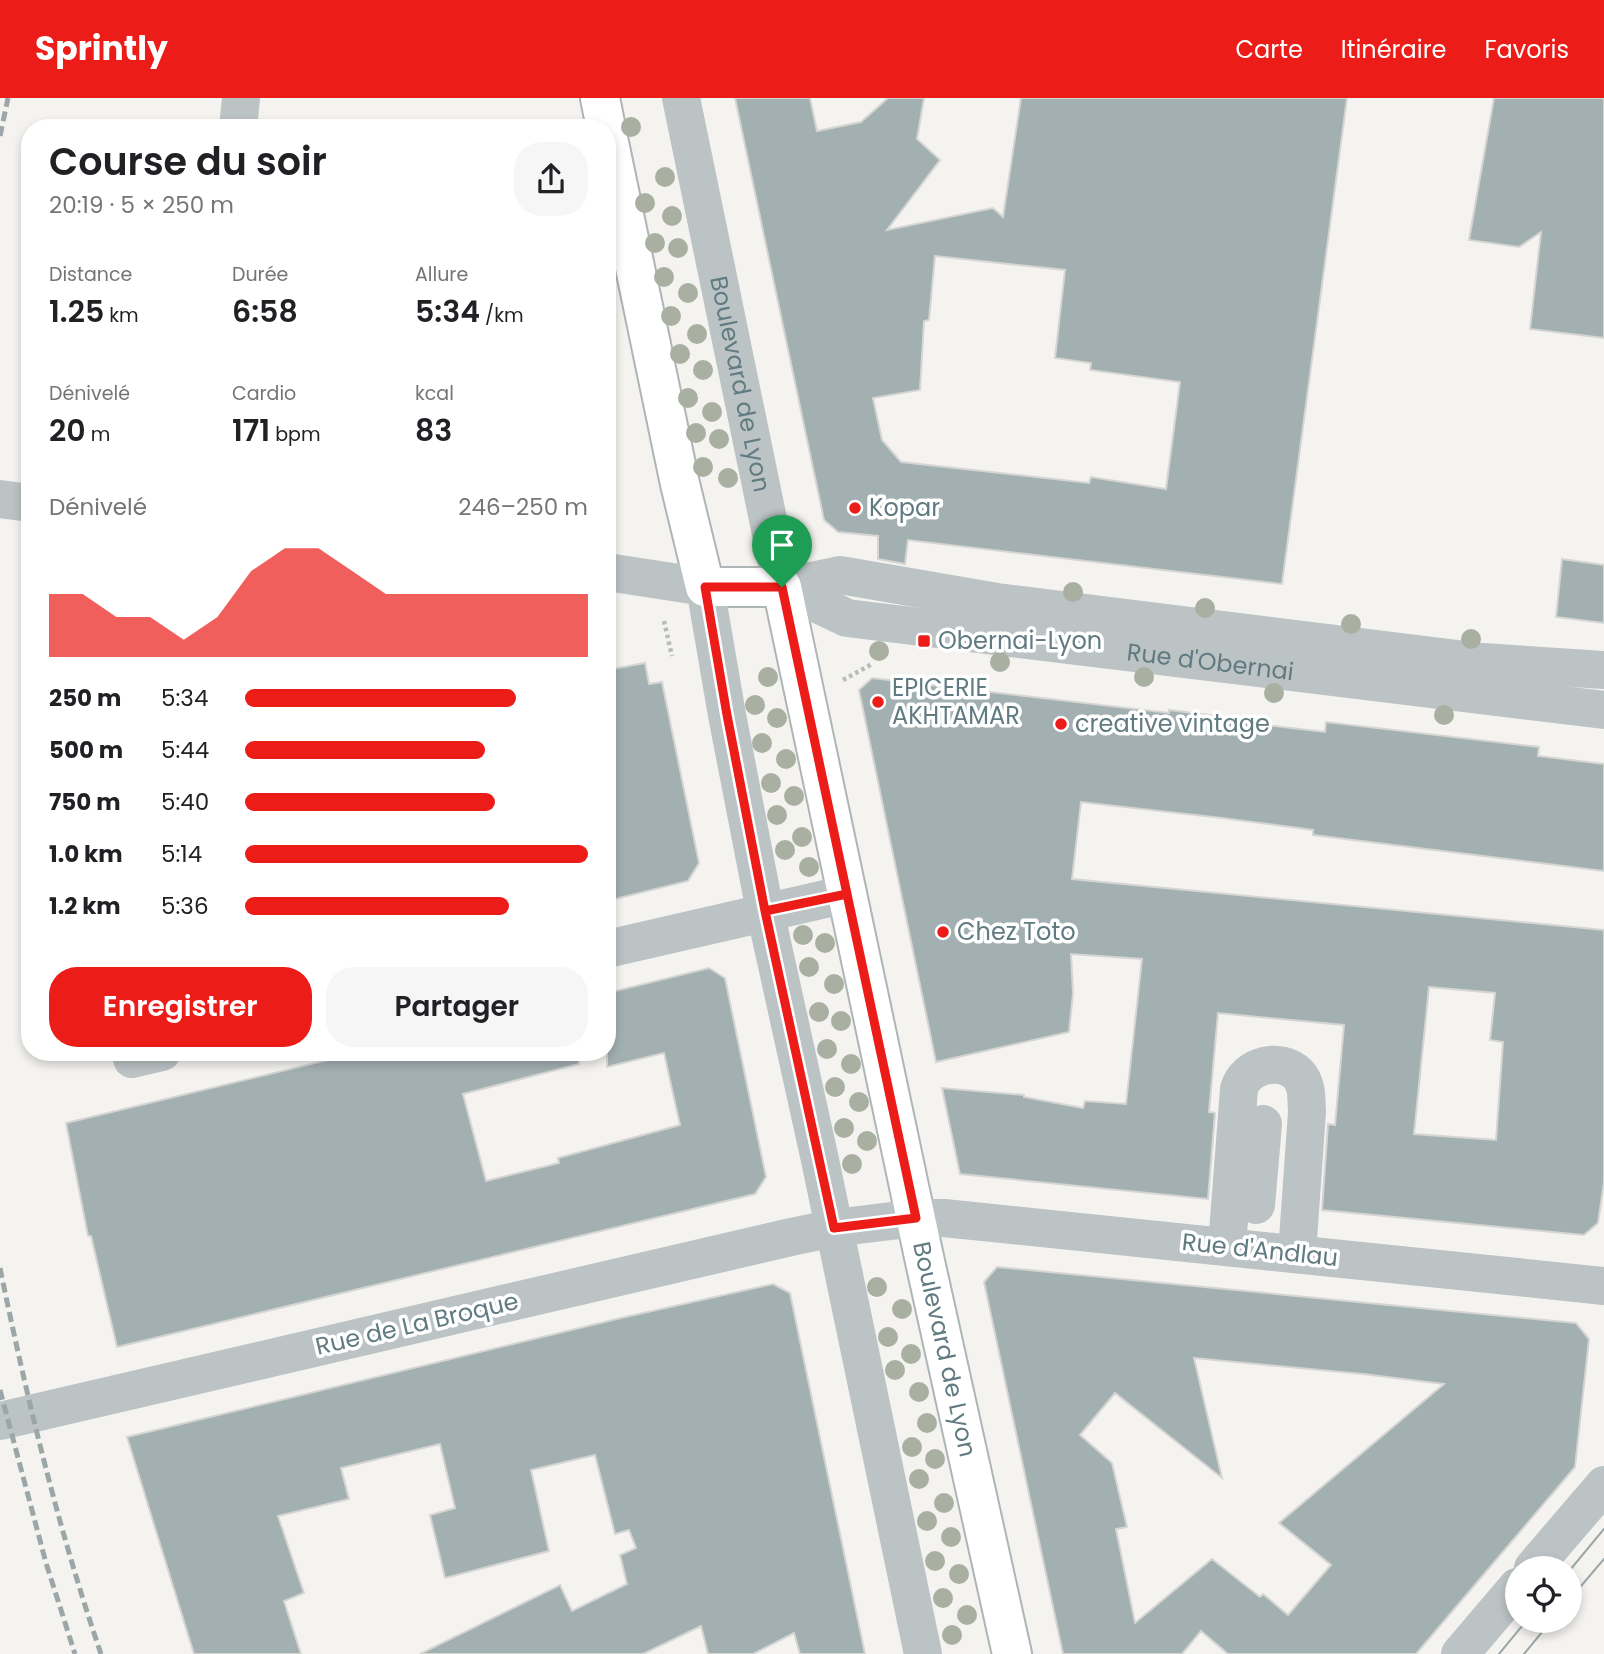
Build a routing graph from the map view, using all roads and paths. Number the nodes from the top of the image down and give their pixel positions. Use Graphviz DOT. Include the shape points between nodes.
graph roads {
  1 [pos="241,98"];
  2 [pos="600,98"];
  3 [pos="681,98"];
  4 [pos="238,119"];
  5 [pos="605,119"];
  6 [pos="616,174"];
  7 [pos="0,499"];
  8 [pos="21,502"];
  9 [pos="616,573"];
  10 [pos="705,587"];
  11 [pos="782,587"];
  12 [pos="1604,670"];
  13 [pos="1604,710"];
  14 [pos="847,894"];
  15 [pos="765,911"];
  16 [pos="616,946"];
  17 [pos="1273,1125"];
  18 [pos="916,1218"];
  19 [pos="834,1228"];
  20 [pos="1263,1250"];
  21 [pos="1604,1286"];
  22 [pos="0,1421"];
  23 [pos="1604,1485"];
  24 [pos="1543,1556"];
  25 [pos="1505,1601"];
  26 [pos="923,1654"];
  27 [pos="1012,1654"];
  28 [pos="1460,1654"];
  1 -- 4 [label="street"];
  2 -- 5 [label="main road"];
  3 -- 11 [label="street, Boulevard de Lyon"];
  6 -- 10 [label="main road"];
  7 -- 8 [label="street"];
  9 -- 10 [label="street"];
  10 -- 11 [label="main road, Rue d'Obernai"];
  10 -- 15 [label="street"];
  11 -- 12 [label="street, Rue d'Obernai" via="840,575 1052,608 1482,662"];
  11 -- 13 [label="street, Rue d'Obernai" via="847,618"];
  11 -- 14 [label="main road, Boulevard de Lyon"];
  14 -- 15 [label="street"];
  14 -- 18 [label="main road, Boulevard de Lyon"];
  15 -- 16 [label="street"];
  15 -- 19 [label="street"];
  17 -- 20 [label="street"];
  18 -- 19 [label="street, Rue d'Andlau"];
  18 -- 20 [label="street, Rue d'Andlau"];
  18 -- 27 [label="main road, Boulevard de Lyon"];
  19 -- 22 [label="street, Rue de La Broque"];
  19 -- 26 [label="street"];
  20 -- 21 [label="street, Rue d'Andlau"];
  23 -- 24 [label="street"];
  25 -- 28 [label="street"];
}
